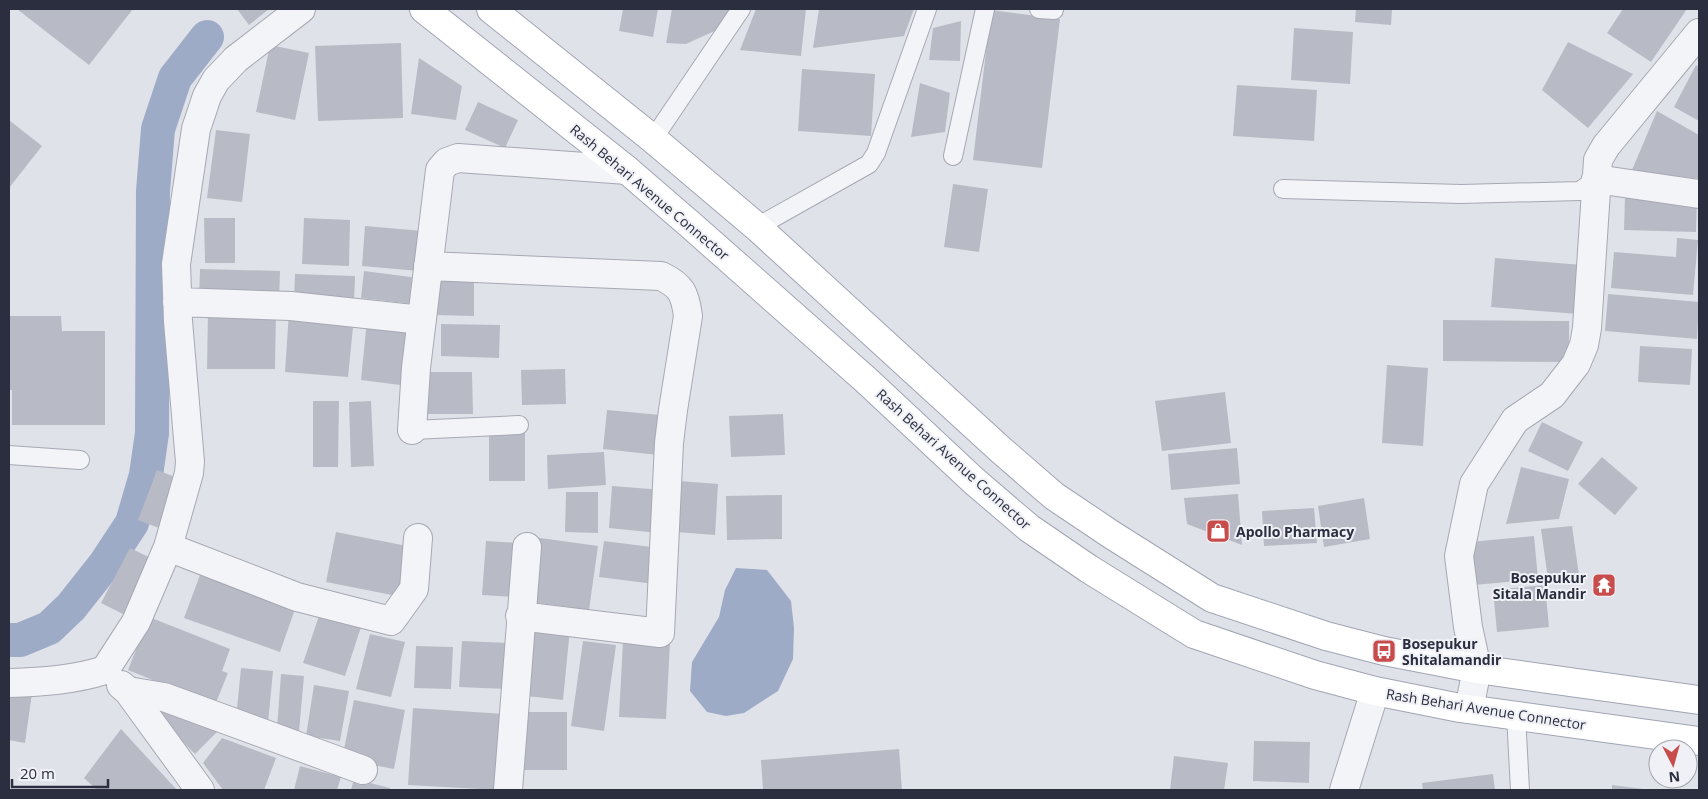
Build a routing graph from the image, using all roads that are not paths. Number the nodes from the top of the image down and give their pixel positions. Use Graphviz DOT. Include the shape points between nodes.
graph roads {
  1 [pos="301,9"];
  2 [pos="424,9"];
  3 [pos="491,9"];
  4 [pos="741,9"];
  5 [pos="927,9"];
  6 [pos="985,9"];
  7 [pos="1699,33"];
  8 [pos="653,139"];
  9 [pos="953,156"];
  10 [pos="627,170"];
  11 [pos="1596,179"];
  12 [pos="1283,189"];
  13 [pos="1699,194"];
  14 [pos="721,196"];
  15 [pos="693,226"];
  16 [pos="758,227"];
  17 [pos="428,266"];
  18 [pos="177,302"];
  19 [pos="422,320"];
  20 [pos="519,425"];
  21 [pos="412,430"];
  22 [pos="9,455"];
  23 [pos="80,460"];
  24 [pos="418,538"];
  25 [pos="168,547"];
  26 [pos="526,547"];
  27 [pos="520,616"];
  28 [pos="1477,669"];
  29 [pos="105,670"];
  30 [pos="9,683"];
  31 [pos="128,691"];
  32 [pos="1375,691"];
  33 [pos="1699,700"];
  34 [pos="1469,709"];
  35 [pos="1516,715"];
  36 [pos="1699,741"];
  37 [pos="363,770"];
  38 [pos="200,790"];
  39 [pos="508,790"];
  40 [pos="1344,790"];
  41 [pos="1520,790"];
  1 -- 18 [label="street" via="236,59 216,80 207,96 196,129 176,264"];
  2 -- 10 [label="main road, Rash Behari Avenue Connector"];
  3 -- 8 [label="main road"];
  4 -- 8 [label="lane"];
  5 -- 16 [label="lane" via="879,146 869,164"];
  6 -- 9 [label="lane"];
  7 -- 11 [label="street" via="1606,146 1598,160"];
  8 -- 14 [label="main road"];
  10 -- 15 [label="main road, Rash Behari Avenue Connector"];
  10 -- 17 [label="street" via="458,158 447,162 440,170"];
  11 -- 12 [label="lane" via="1580,190 1570,191 1461,194"];
  11 -- 13 [label="street"];
  11 -- 28 [label="street" via="1584,346 1576,364 1552,395 1516,420 1474,484 1459,556"];
  14 -- 15 [label="main road"];
  14 -- 16 [label="main road"];
  15 -- 32 [label="main road, Rash Behari Avenue Connector" via="974,481 1029,528 1089,569 1194,634 1314,675"];
  16 -- 28 [label="main road" via="1054,496 1212,598 1326,636"];
  17 -- 19 [label="street"];
  17 -- 27 [label="street" via="661,276 681,289 686,302 688,316 669,443 660,633"];
  18 -- 19 [label="street" via="291,306"];
  18 -- 25 [label="street" via="190,462"];
  19 -- 21 [label="street"];
  20 -- 21 [label="lane"];
  22 -- 23 [label="lane"];
  24 -- 25 [label="street" via="414,589 391,621 297,598"];
  25 -- 29 [label="street" via="136,622"];
  26 -- 27 [label="street"];
  27 -- 39 [label="street"];
  28 -- 33 [label="main road"];
  28 -- 34 [label="street"];
  29 -- 30 [label="street" via="53,681"];
  29 -- 31 [label="street"];
  31 -- 37 [label="street" via="164,697"];
  31 -- 38 [label="street"];
  32 -- 34 [label="main road, Rash Behari Avenue Connector"];
  32 -- 40 [label="street"];
  34 -- 35 [label="main road, Rash Behari Avenue Connector"];
  35 -- 36 [label="main road, Rash Behari Avenue Connector"];
  35 -- 41 [label="lane"];
}
